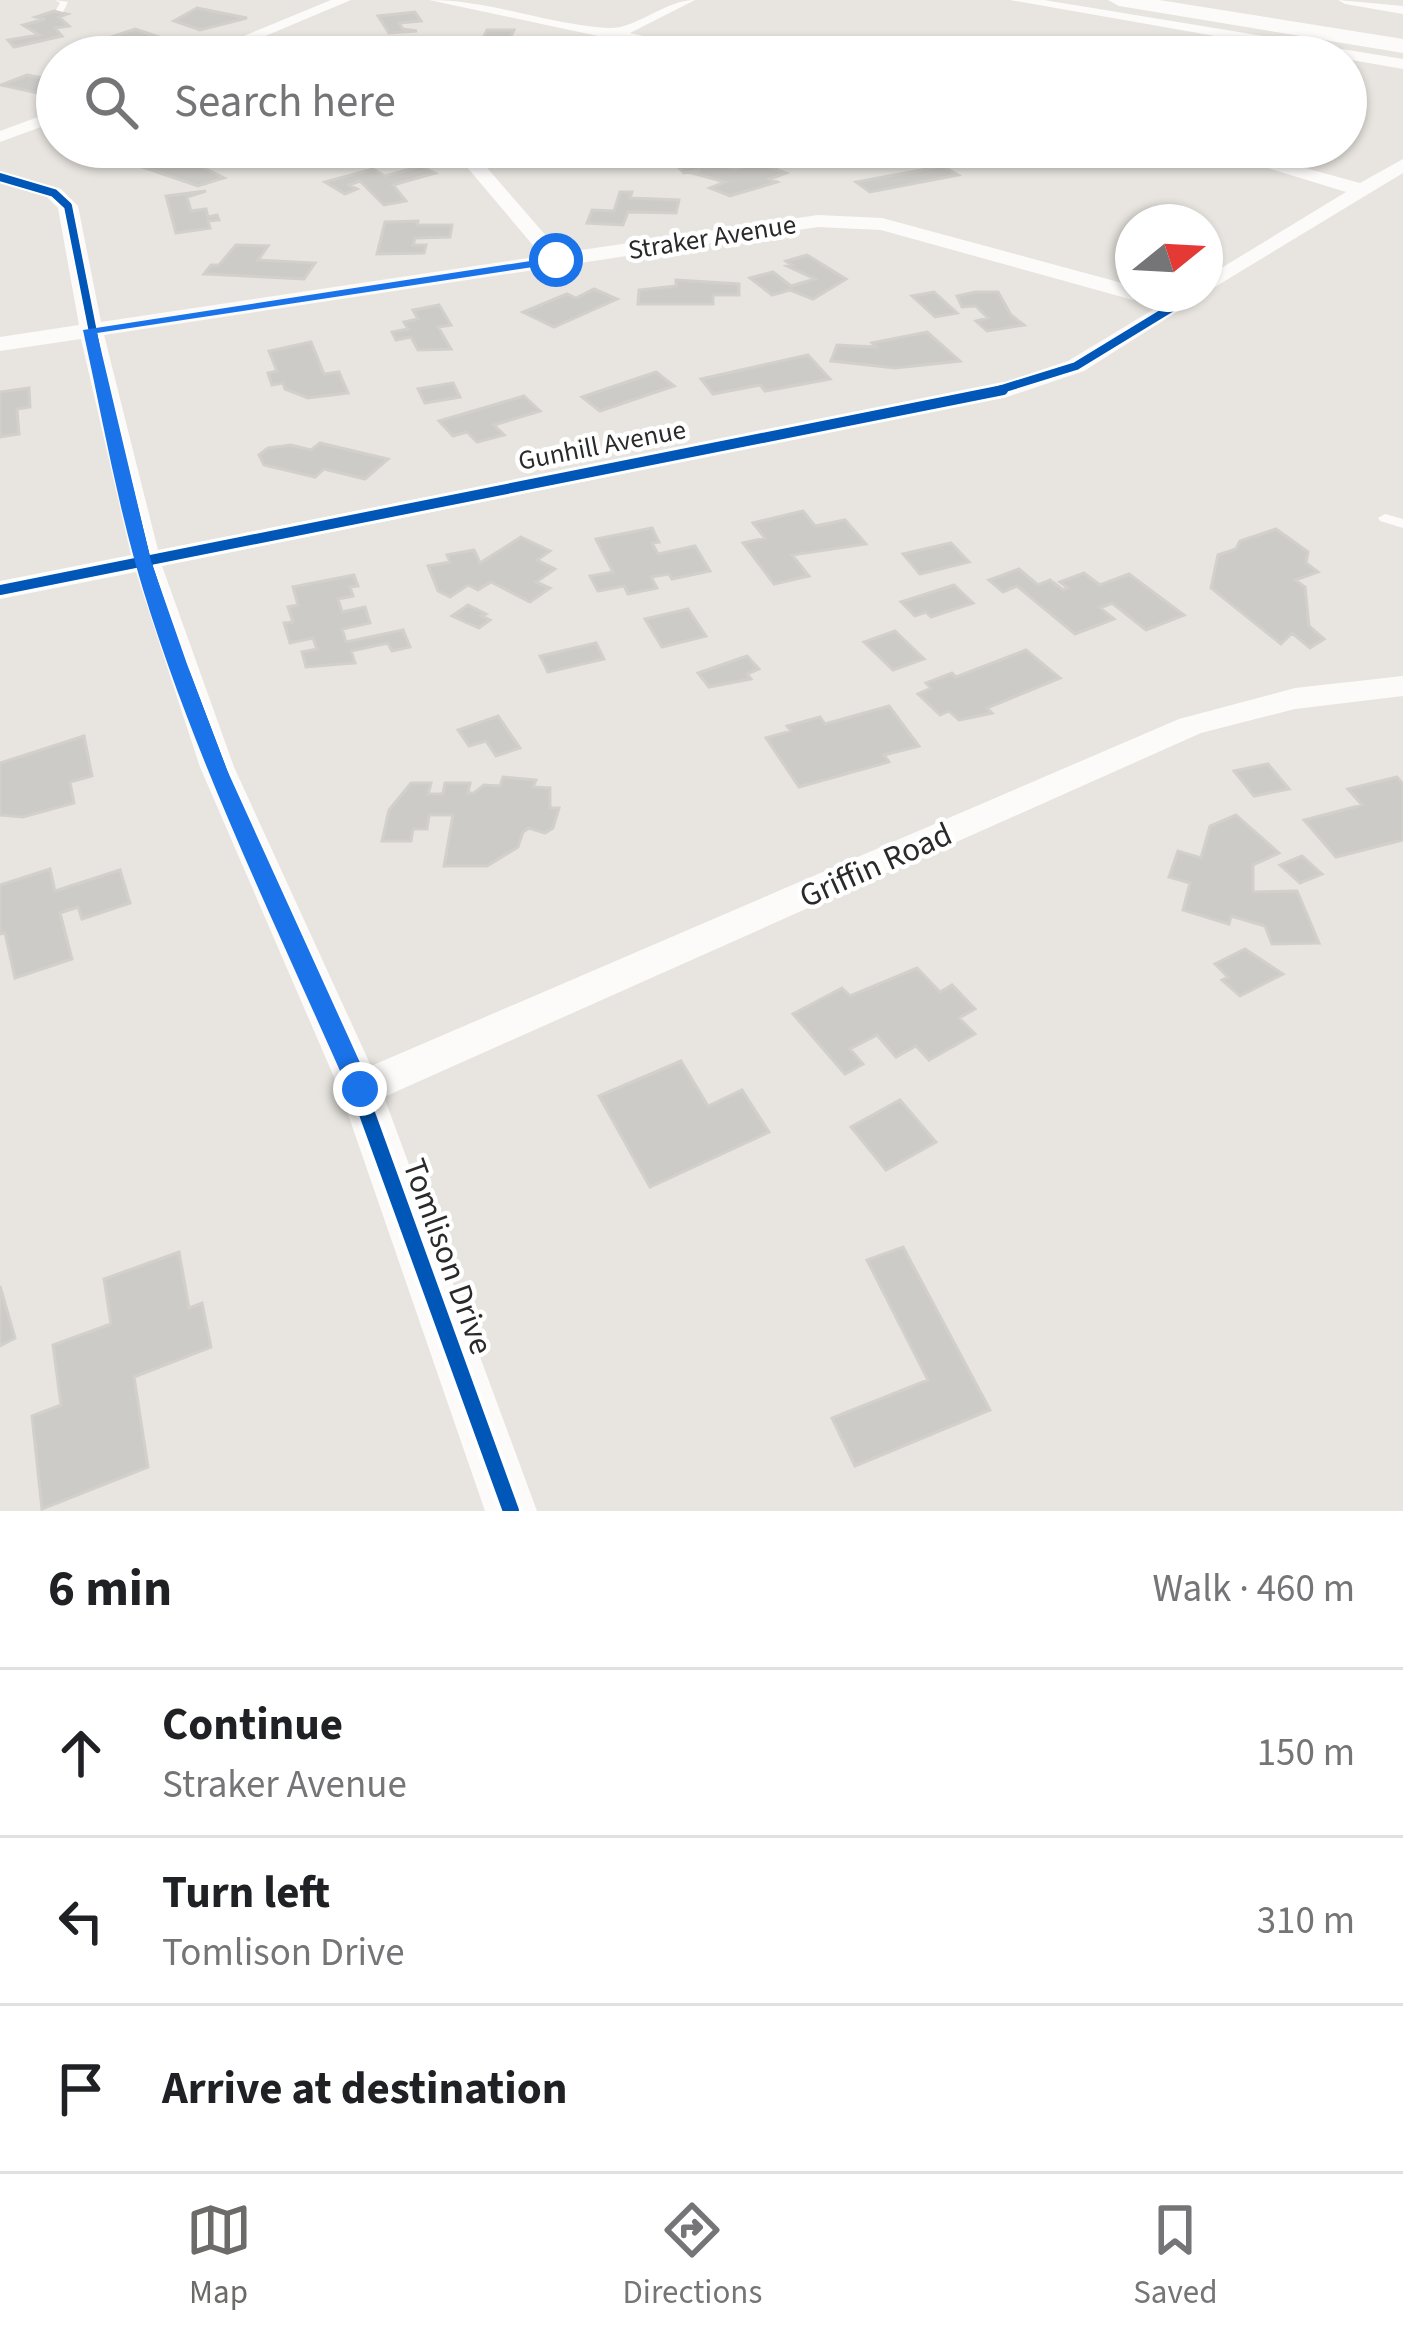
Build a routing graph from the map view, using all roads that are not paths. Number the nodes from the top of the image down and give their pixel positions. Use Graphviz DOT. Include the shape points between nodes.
graph roads {
  1 [pos="344,0"];
  2 [pos="436,0"];
  3 [pos="688,0"];
  4 [pos="1017,0"];
  5 [pos="1119,0"];
  6 [pos="1179,0"];
  7 [pos="1345,0"];
  8 [pos="1373,2"];
  9 [pos="1403,10"];
  10 [pos="616,33"];
  11 [pos="1403,34"];
  12 [pos="254,36"];
  13 [pos="610,36"];
  14 [pos="630,36"];
  15 [pos="1234,36"];
  16 [pos="1341,36"];
  17 [pos="1367,40"];
  18 [pos="1403,46"];
  19 [pos="1367,58"];
  20 [pos="1403,64"];
  21 [pos="36,123"];
  22 [pos="0,137"];
  23 [pos="1403,165"];
  24 [pos="476,168"];
  25 [pos="1284,168"];
  26 [pos="0,177"];
  27 [pos="1363,190"];
  28 [pos="556,260"];
  29 [pos="1223,276"];
  30 [pos="1115,288"];
  31 [pos="1165,312"];
  32 [pos="89,330"];
  33 [pos="0,344"];
  34 [pos="1385,518"];
  35 [pos="1403,524"];
  36 [pos="143,561"];
  37 [pos="0,590"];
  38 [pos="1403,686"];
  39 [pos="360,1089"];
  40 [pos="511,1511"];
  1 -- 12 [label="street"];
  2 -- 10 [label="street"];
  3 -- 10 [label="street"];
  4 -- 15 [label="street"];
  5 -- 16 [label="main road"];
  6 -- 11 [label="main road"];
  7 -- 8 [label="street"];
  8 -- 9 [label="street"];
  10 -- 13 [label="street"];
  10 -- 14 [label="street"];
  17 -- 18 [label="main road"];
  19 -- 20 [label="street"];
  21 -- 22 [label="street"];
  23 -- 27 [label="street"];
  24 -- 28 [label="street"];
  25 -- 27 [label="street"];
  26 -- 32 [label="street, Tomlison Drive" via="54,193 68,206"];
  27 -- 29 [label="street"];
  28 -- 30 [label="street, Straker Avenue" via="848,219"];
  28 -- 32 [label="street, Straker Avenue"];
  31 -- 36 [label="street, Gunhill Avenue" via="1076,366 1000,391"];
  32 -- 33 [label="street, Straker Avenue"];
  32 -- 36 [label="street, Tomlison Drive"];
  34 -- 35 [label="lane"];
  36 -- 37 [label="street, Gunhill Avenue"];
  36 -- 39 [label="street, Tomlison Drive" via="217,770"];
  38 -- 39 [label="street, Griffin Road" via="1261,703 1190,726"];
  39 -- 40 [label="street, Tomlison Drive"];
}
